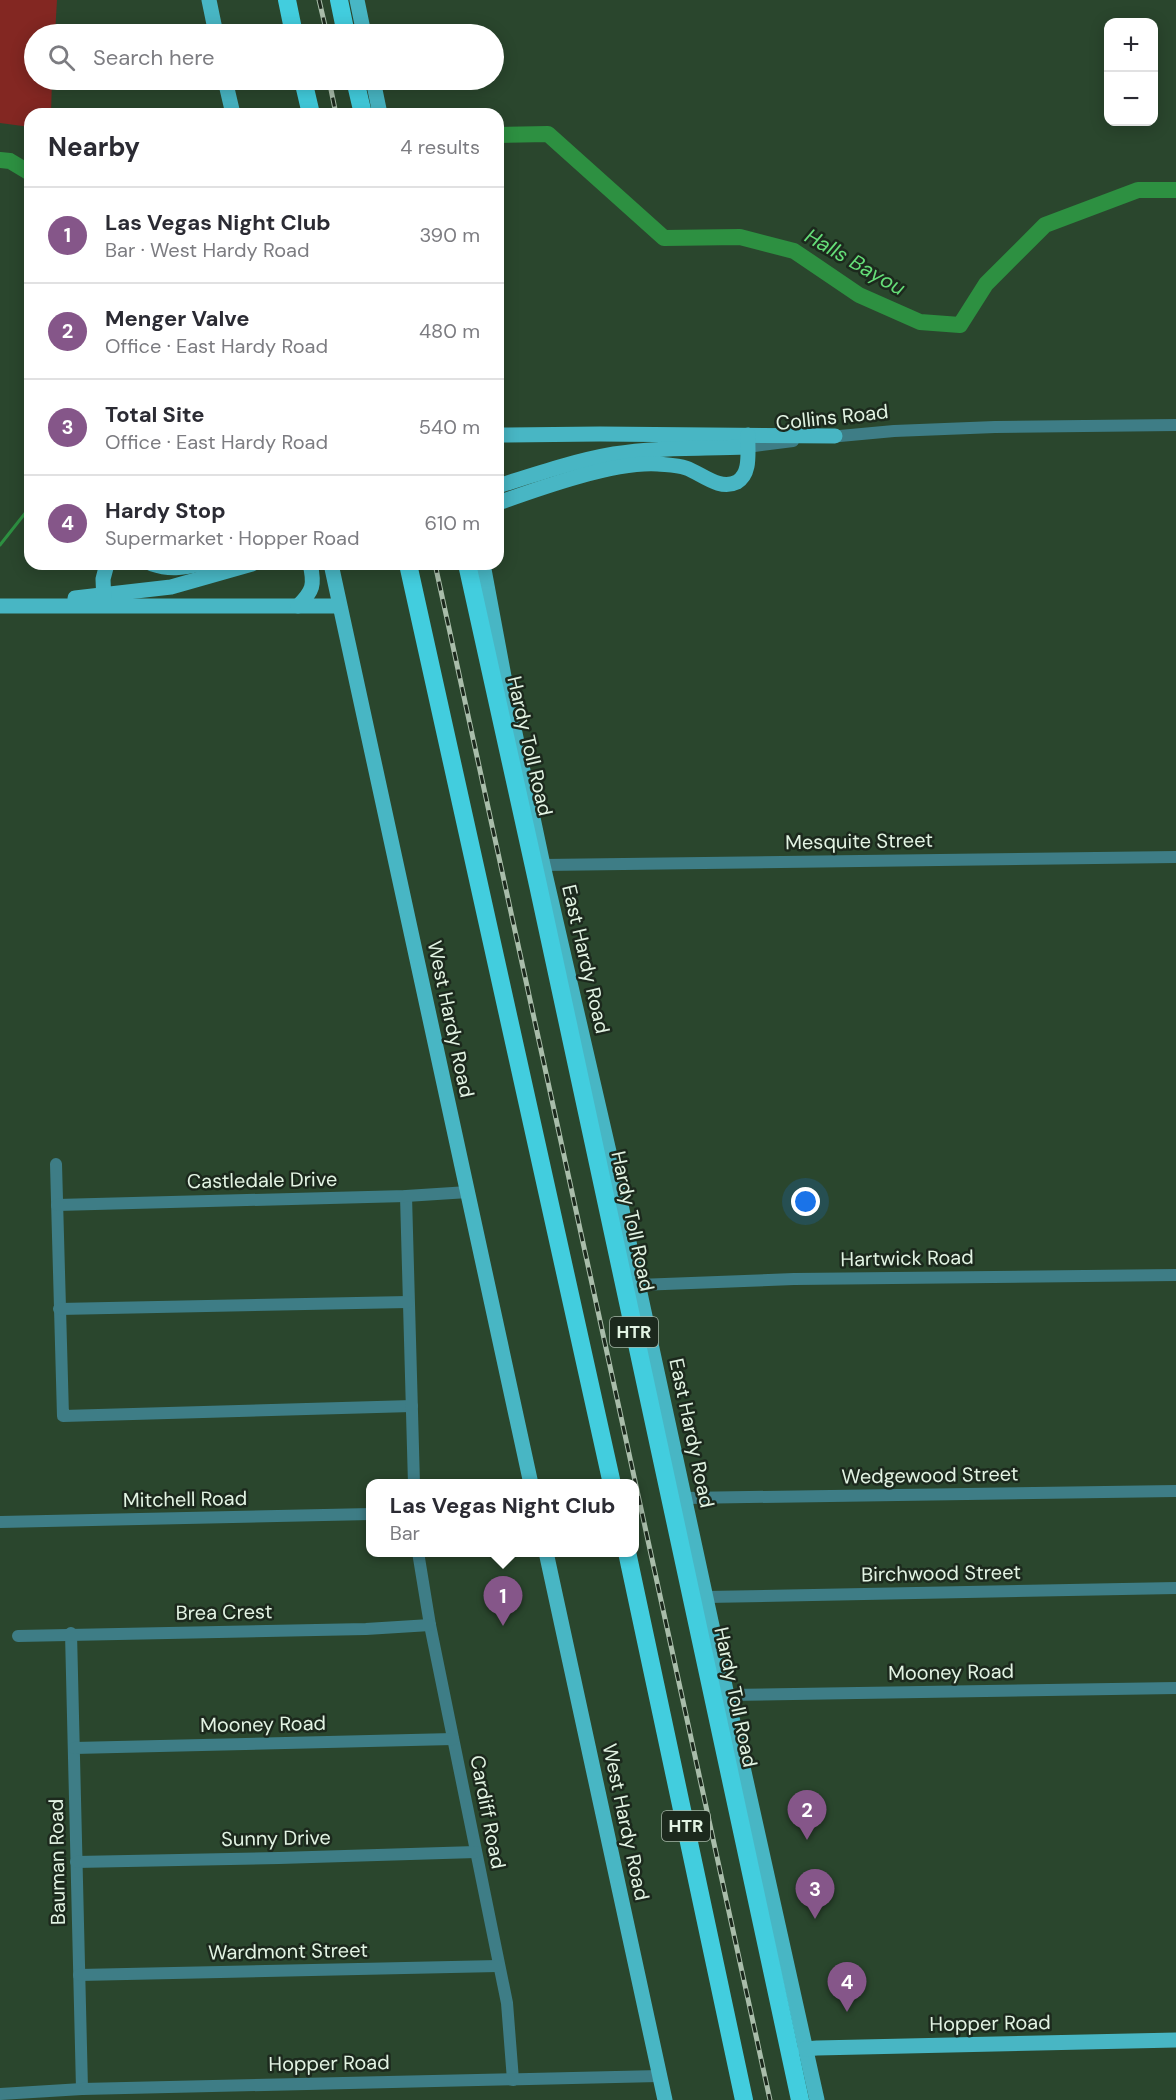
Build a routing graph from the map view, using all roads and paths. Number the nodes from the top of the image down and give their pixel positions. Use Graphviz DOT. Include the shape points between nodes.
graph roads {
  1 [pos="209,0"];
  2 [pos="286,0"];
  3 [pos="339,0"];
  4 [pos="357,0"];
  5 [pos="214,24"];
  6 [pos="292,24"];
  7 [pos="344,24"];
  8 [pos="362,24"];
  9 [pos="227,90"];
  10 [pos="305,90"];
  11 [pos="357,90"];
  12 [pos="375,90"];
  13 [pos="232,108"];
  14 [pos="310,108"];
  15 [pos="362,108"];
  16 [pos="379,108"];
  17 [pos="1176,424"];
  18 [pos="504,435"];
  19 [pos="835,436"];
  20 [pos="747,441"];
  21 [pos="504,484"];
  22 [pos="504,498"];
  23 [pos="105,570"];
  24 [pos="232,570"];
  25 [pos="312,570"];
  26 [pos="332,570"];
  27 [pos="409,570"];
  28 [pos="468,570"];
  29 [pos="484,570"];
  30 [pos="103,601"];
  31 [pos="0,605"];
  32 [pos="297,606"];
  33 [pos="339,606"];
  34 [pos="1176,857"];
  35 [pos="543,865"];
  36 [pos="56,1164"];
  37 [pos="468,1192"];
  38 [pos="406,1196"];
  39 [pos="57,1205"];
  40 [pos="1176,1275"];
  41 [pos="638,1285"];
  42 [pos="408,1302"];
  43 [pos="59,1309"];
  44 [pos="412,1406"];
  45 [pos="414,1479"];
  46 [pos="530,1479"];
  47 [pos="611,1479"];
  48 [pos="1176,1491"];
  49 [pos="684,1498"];
  50 [pos="366,1514"];
  51 [pos="0,1522"];
  52 [pos="419,1557"];
  53 [pos="547,1557"];
  54 [pos="628,1557"];
  55 [pos="1176,1588"];
  56 [pos="706,1597"];
  57 [pos="430,1624"];
  58 [pos="70,1633"];
  59 [pos="18,1636"];
  60 [pos="1176,1688"];
  61 [pos="727,1695"];
  62 [pos="453,1739"];
  63 [pos="74,1748"];
  64 [pos="476,1852"];
  65 [pos="76,1862"];
  66 [pos="498,1966"];
  67 [pos="79,1975"];
  68 [pos="1176,2040"];
  69 [pos="805,2049"];
  70 [pos="659,2076"];
  71 [pos="513,2080"];
  72 [pos="81,2089"];
  73 [pos="0,2094"];
  74 [pos="665,2100"];
  75 [pos="744,2100"];
  76 [pos="800,2100"];
  77 [pos="817,2100"];
  1 -- 5 [label="main road"];
  2 -- 6 [label="highway"];
  3 -- 7 [label="highway"];
  4 -- 8 [label="main road"];
  9 -- 13 [label="main road"];
  10 -- 14 [label="highway"];
  11 -- 15 [label="highway"];
  12 -- 16 [label="main road"];
  17 -- 19 [label="street, Collins Road"];
  18 -- 20 [label="main road"];
  19 -- 20 [label="main road"];
  20 -- 21 [label="main road" via="613,454"];
  20 -- 22 [label="main road" via="748,465 736,483 723,484 687,468 634,465"];
  23 -- 30 [label="main road"];
  24 -- 30 [label="main road"];
  25 -- 32 [label="main road" via="314,579 309,595"];
  26 -- 33 [label="main road, West Hardy Road"];
  27 -- 47 [label="highway, HTR"];
  28 -- 76 [label="highway, Hardy Toll Road / HTR"];
  29 -- 35 [label="main road, East Hardy Road"];
  30 -- 31 [label="main road"];
  30 -- 32 [label="main road"];
  32 -- 33 [label="main road"];
  33 -- 37 [label="main road, West Hardy Road"];
  34 -- 35 [label="street, Mesquite Street"];
  35 -- 41 [label="main road, East Hardy Road"];
  36 -- 39 [label="street"];
  37 -- 38 [label="street, Castledale Drive"];
  37 -- 46 [label="main road, West Hardy Road"];
  38 -- 39 [label="street, Castledale Drive"];
  38 -- 42 [label="street"];
  39 -- 43 [label="street"];
  40 -- 41 [label="street, Hartwick Road" via="794,1279"];
  41 -- 49 [label="main road, East Hardy Road"];
  42 -- 43 [label="street"];
  42 -- 44 [label="street"];
  43 -- 44 [label="street" via="63,1416"];
  44 -- 45 [label="street"];
  48 -- 49 [label="street, Wedgewood Street"];
  49 -- 56 [label="main road, East Hardy Road"];
  50 -- 51 [label="street, Mitchell Road"];
  52 -- 57 [label="street, Cardiff Road"];
  53 -- 70 [label="main road, West Hardy Road"];
  54 -- 75 [label="highway, HTR"];
  55 -- 56 [label="street, Birchwood Street"];
  56 -- 61 [label="main road, East Hardy Road"];
  57 -- 58 [label="street, Brea Crest" via="366,1629"];
  57 -- 62 [label="street, Cardiff Road"];
  58 -- 59 [label="street, Brea Crest"];
  58 -- 63 [label="street, Bauman Road"];
  60 -- 61 [label="street, Mooney Road"];
  61 -- 69 [label="main road, East Hardy Road"];
  62 -- 63 [label="street, Mooney Road"];
  62 -- 64 [label="street, Cardiff Road"];
  63 -- 65 [label="street, Bauman Road"];
  64 -- 65 [label="street, Sunny Drive"];
  64 -- 66 [label="street, Cardiff Road"];
  65 -- 67 [label="street, Bauman Road"];
  66 -- 67 [label="street, Wardmont Street"];
  66 -- 71 [label="street, Cardiff Road" via="507,2003"];
  67 -- 72 [label="street, Bauman Road"];
  68 -- 69 [label="main road, Hopper Road"];
  69 -- 77 [label="main road, East Hardy Road"];
  70 -- 71 [label="street, Hopper Road"];
  70 -- 74 [label="main road, West Hardy Road"];
  71 -- 72 [label="street, Hopper Road"];
  72 -- 73 [label="street, Hopper Road"];
}
